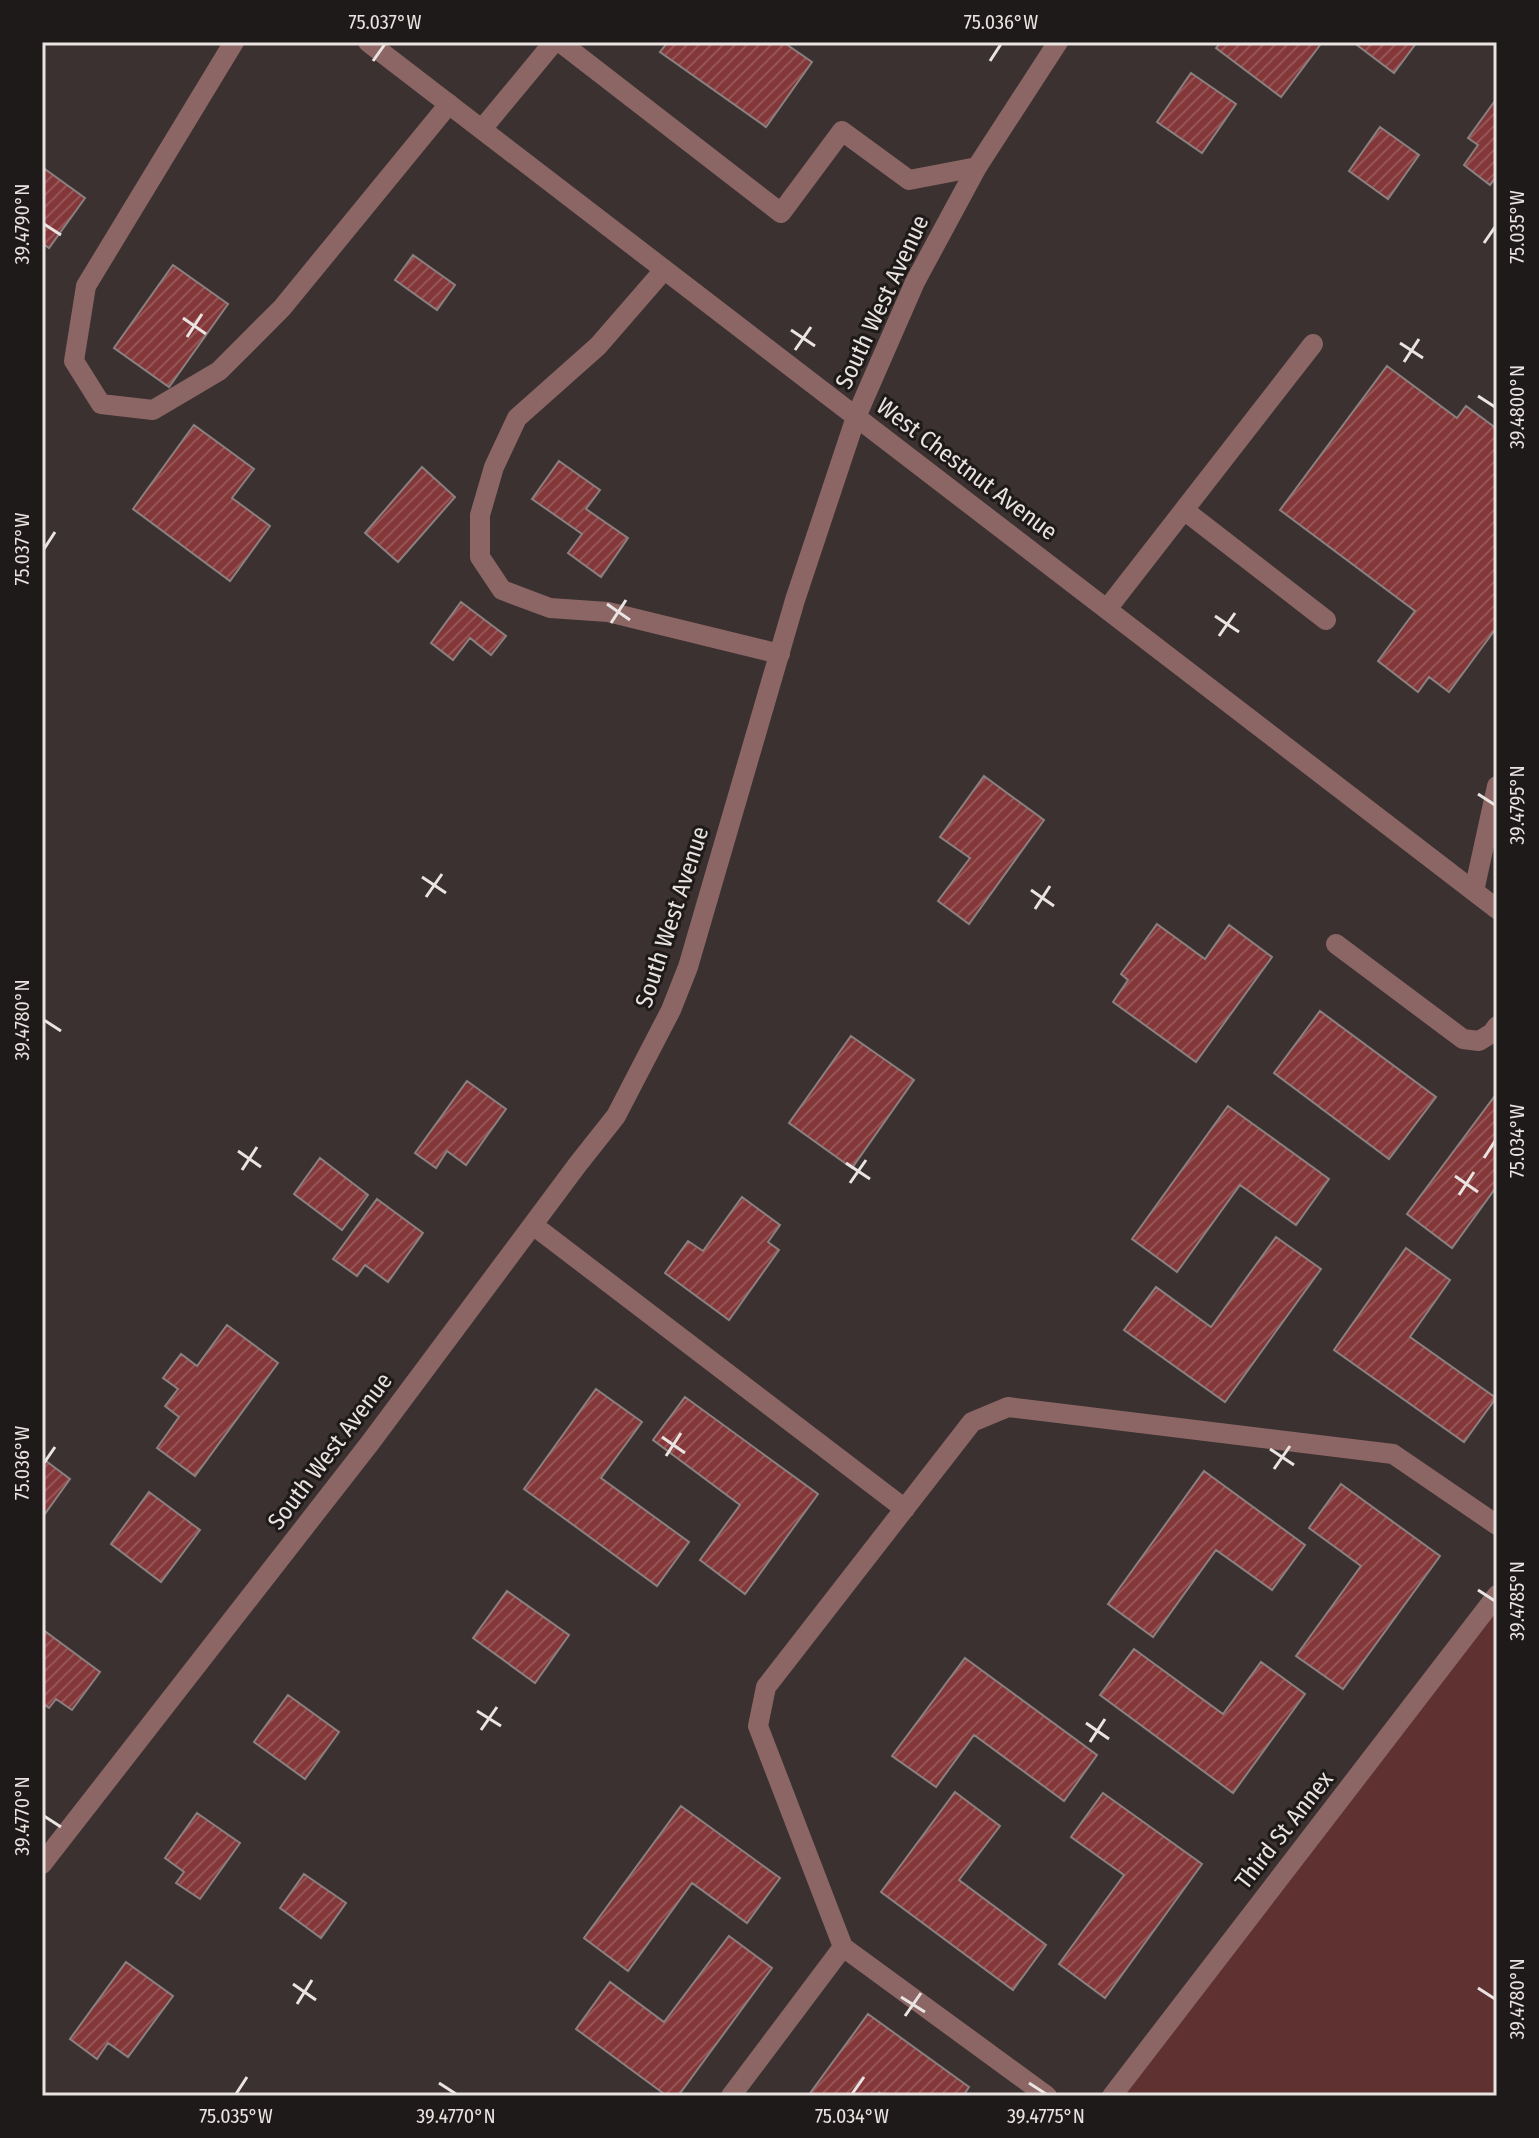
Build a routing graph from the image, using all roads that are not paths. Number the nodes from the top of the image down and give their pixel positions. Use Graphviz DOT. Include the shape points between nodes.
graph roads {
  1 [pos="234,42"];
  2 [pos="368,42"];
  3 [pos="554,42"];
  4 [pos="560,42"];
  5 [pos="1058,42"];
  6 [pos="449,104"];
  7 [pos="482,129"];
  8 [pos="977,167"];
  9 [pos="664,270"];
  10 [pos="1313,344"];
  11 [pos="856,417"];
  12 [pos="1184,510"];
  13 [pos="1107,609"];
  14 [pos="1326,620"];
  15 [pos="780,654"];
  16 [pos="1497,786"];
  17 [pos="1474,891"];
  18 [pos="1497,909"];
  19 [pos="1336,944"];
  20 [pos="1497,1026"];
  21 [pos="533,1225"];
  22 [pos="905,1509"];
  23 [pos="1497,1525"];
  24 [pos="1497,1595"];
  25 [pos="42,1864"];
  26 [pos="843,1947"];
  27 [pos="731,2096"];
  28 [pos="1047,2096"];
  29 [pos="1112,2096"];
  1 -- 6 [label="street" via="86,286 74,361 101,404 153,410 219,371 282,308"];
  2 -- 6 [label="street, West Chestnut Avenue"];
  3 -- 7 [label="street"];
  4 -- 8 [label="street" via="781,213 842,131 909,180"];
  5 -- 8 [label="street, South West Avenue"];
  6 -- 7 [label="street, West Chestnut Avenue"];
  7 -- 9 [label="street, West Chestnut Avenue"];
  8 -- 11 [label="street, South West Avenue" via="915,282"];
  9 -- 11 [label="street, West Chestnut Avenue"];
  9 -- 15 [label="street" via="598,346 517,418 494,467 480,515 480,557 502,590 550,608 608,612"];
  10 -- 12 [label="street"];
  11 -- 13 [label="street, West Chestnut Avenue"];
  11 -- 15 [label="street, South West Avenue"];
  12 -- 13 [label="street"];
  12 -- 14 [label="street"];
  13 -- 17 [label="street, West Chestnut Avenue"];
  15 -- 21 [label="street, South West Avenue" via="671,1010 616,1116"];
  16 -- 17 [label="street"];
  17 -- 18 [label="street, West Chestnut Avenue"];
  19 -- 20 [label="street" via="1463,1039 1479,1041"];
  21 -- 22 [label="street"];
  21 -- 25 [label="street, South West Avenue"];
  22 -- 23 [label="street" via="972,1422 1008,1407 1393,1454"];
  22 -- 26 [label="street" via="766,1687 758,1726"];
  24 -- 29 [label="street, Third St Annex"];
  26 -- 27 [label="street"];
  26 -- 28 [label="street"];
}
